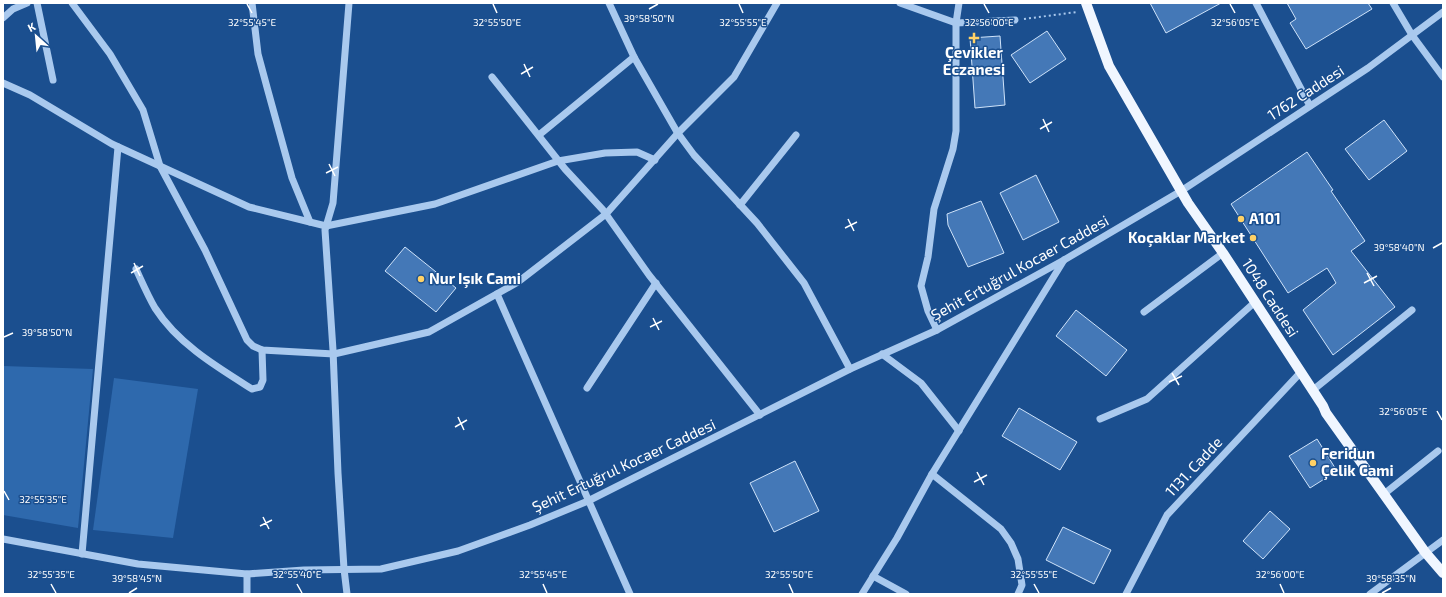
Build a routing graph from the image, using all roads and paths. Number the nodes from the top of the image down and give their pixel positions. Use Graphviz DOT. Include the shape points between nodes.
graph roads {
  1 [pos="27,3"];
  2 [pos="37,3"];
  3 [pos="72,3"];
  4 [pos="252,3"];
  5 [pos="349,3"];
  6 [pos="609,3"];
  7 [pos="777,3"];
  8 [pos="900,3"];
  9 [pos="959,3"];
  10 [pos="1256,3"];
  11 [pos="1393,3"];
  12 [pos="1087,7"];
  13 [pos="1443,12"];
  14 [pos="3,18"];
  15 [pos="1015,20"];
  16 [pos="956,23"];
  17 [pos="1412,35"];
  18 [pos="634,56"];
  19 [pos="492,77"];
  20 [pos="1443,77"];
  21 [pos="53,80"];
  22 [pos="3,83"];
  23 [pos="1310,106"];
  24 [pos="678,133"];
  25 [pos="538,135"];
  26 [pos="796,135"];
  27 [pos="118,147"];
  28 [pos="558,160"];
  29 [pos="655,160"];
  30 [pos="160,166"];
  31 [pos="1181,191"];
  32 [pos="740,205"];
  33 [pos="606,214"];
  34 [pos="310,222"];
  35 [pos="326,226"];
  36 [pos="1222,253"];
  37 [pos="1064,260"];
  38 [pos="136,269"];
  39 [pos="656,283"];
  40 [pos="497,294"];
  41 [pos="1255,302"];
  42 [pos="1412,310"];
  43 [pos="1144,312"];
  44 [pos="937,330"];
  45 [pos="262,350"];
  46 [pos="334,354"];
  47 [pos="882,354"];
  48 [pos="850,369"];
  49 [pos="1301,372"];
  50 [pos="587,388"];
  51 [pos="1313,390"];
  52 [pos="760,415"];
  53 [pos="1100,419"];
  54 [pos="958,432"];
  55 [pos="1438,451"];
  56 [pos="932,474"];
  57 [pos="1384,494"];
  58 [pos="588,501"];
  59 [pos="3,539"];
  60 [pos="1443,540"];
  61 [pos="1425,552"];
  62 [pos="82,554"];
  63 [pos="344,569"];
  64 [pos="1443,573"];
  65 [pos="247,574"];
  66 [pos="873,576"];
  67 [pos="247,594"];
  68 [pos="347,594"];
  69 [pos="630,594"];
  70 [pos="862,594"];
  71 [pos="906,594"];
  72 [pos="1018,594"];
  73 [pos="1126,594"];
  74 [pos="1370,594"];
  1 -- 14 [label="street" via="13,9"];
  2 -- 21 [label="street"];
  3 -- 30 [label="street" via="110,54 143,110"];
  4 -- 34 [label="street" via="258,54 292,178"];
  5 -- 35 [label="street" via="333,203"];
  6 -- 18 [label="street"];
  7 -- 24 [label="street" via="734,78"];
  8 -- 16 [label="street"];
  9 -- 16 [label="street"];
  10 -- 23 [label="street"];
  11 -- 17 [label="street"];
  12 -- 15 [label="path"];
  12 -- 31 [label="main road, 1048 Caddesi" via="1110,66"];
  13 -- 17 [label="street, 1762 Caddesi"];
  15 -- 16 [label="street"];
  16 -- 44 [label="street" via="956,130 953,149 934,209 928,257 921,286"];
  17 -- 20 [label="street"];
  17 -- 23 [label="street, 1762 Caddesi"];
  18 -- 24 [label="street"];
  18 -- 25 [label="street"];
  19 -- 25 [label="street"];
  22 -- 27 [label="street" via="30,95"];
  23 -- 31 [label="street, 1762 Caddesi"];
  24 -- 29 [label="street"];
  24 -- 32 [label="street" via="694,155"];
  25 -- 28 [label="street"];
  26 -- 32 [label="street"];
  27 -- 30 [label="street"];
  27 -- 62 [label="street"];
  28 -- 29 [label="street" via="605,153 637,152"];
  28 -- 33 [label="street"];
  28 -- 35 [label="street" via="435,204"];
  29 -- 33 [label="street"];
  30 -- 34 [label="street" via="249,207"];
  30 -- 45 [label="street" via="205,250 247,340"];
  31 -- 36 [label="main road, 1048 Caddesi"];
  31 -- 37 [label="street, Şehit Ertuğrul Kocaer Caddesi"];
  32 -- 48 [label="street" via="804,283"];
  33 -- 39 [label="street"];
  33 -- 40 [label="street" via="518,282"];
  34 -- 35 [label="street"];
  35 -- 46 [label="street"];
  36 -- 41 [label="main road, 1048 Caddesi"];
  36 -- 43 [label="street"];
  37 -- 44 [label="street, Şehit Ertuğrul Kocaer Caddesi"];
  37 -- 54 [label="street"];
  38 -- 45 [label="street" via="156,308 178,336 209,362 252,389 260,387 263,380"];
  39 -- 50 [label="street"];
  39 -- 52 [label="street"];
  40 -- 46 [label="street" via="429,332"];
  40 -- 58 [label="street"];
  41 -- 49 [label="main road, 1048 Caddesi"];
  41 -- 53 [label="street" via="1147,399"];
  42 -- 51 [label="street"];
  44 -- 47 [label="street, Şehit Ertuğrul Kocaer Caddesi"];
  45 -- 46 [label="street"];
  46 -- 63 [label="street"];
  47 -- 48 [label="street, Şehit Ertuğrul Kocaer Caddesi"];
  47 -- 54 [label="street" via="921,383"];
  48 -- 52 [label="street, Şehit Ertuğrul Kocaer Caddesi"];
  49 -- 51 [label="main road, 1048 Caddesi"];
  49 -- 73 [label="street, 1131. Cadde" via="1167,515"];
  51 -- 57 [label="main road, 1048 Caddesi" via="1326,413"];
  52 -- 58 [label="street, Şehit Ertuğrul Kocaer Caddesi"];
  54 -- 56 [label="street"];
  55 -- 57 [label="street"];
  56 -- 66 [label="street"];
  56 -- 72 [label="street" via="1001,529 1011,542 1018,559 1022,585"];
  57 -- 61 [label="main road, 1048 Caddesi"];
  58 -- 63 [label="street, Şehit Ertuğrul Kocaer Caddesi" via="458,551 381,569"];
  58 -- 69 [label="street"];
  59 -- 62 [label="street, Şehit Ertuğrul Kocaer Caddesi"];
  60 -- 61 [label="street"];
  61 -- 64 [label="main road, 1048 Caddesi"];
  61 -- 74 [label="street"];
  62 -- 65 [label="street, Şehit Ertuğrul Kocaer Caddesi" via="138,564"];
  63 -- 65 [label="street, Şehit Ertuğrul Kocaer Caddesi"];
  63 -- 68 [label="street"];
  65 -- 67 [label="street"];
  66 -- 70 [label="street"];
  66 -- 71 [label="street"];
}
